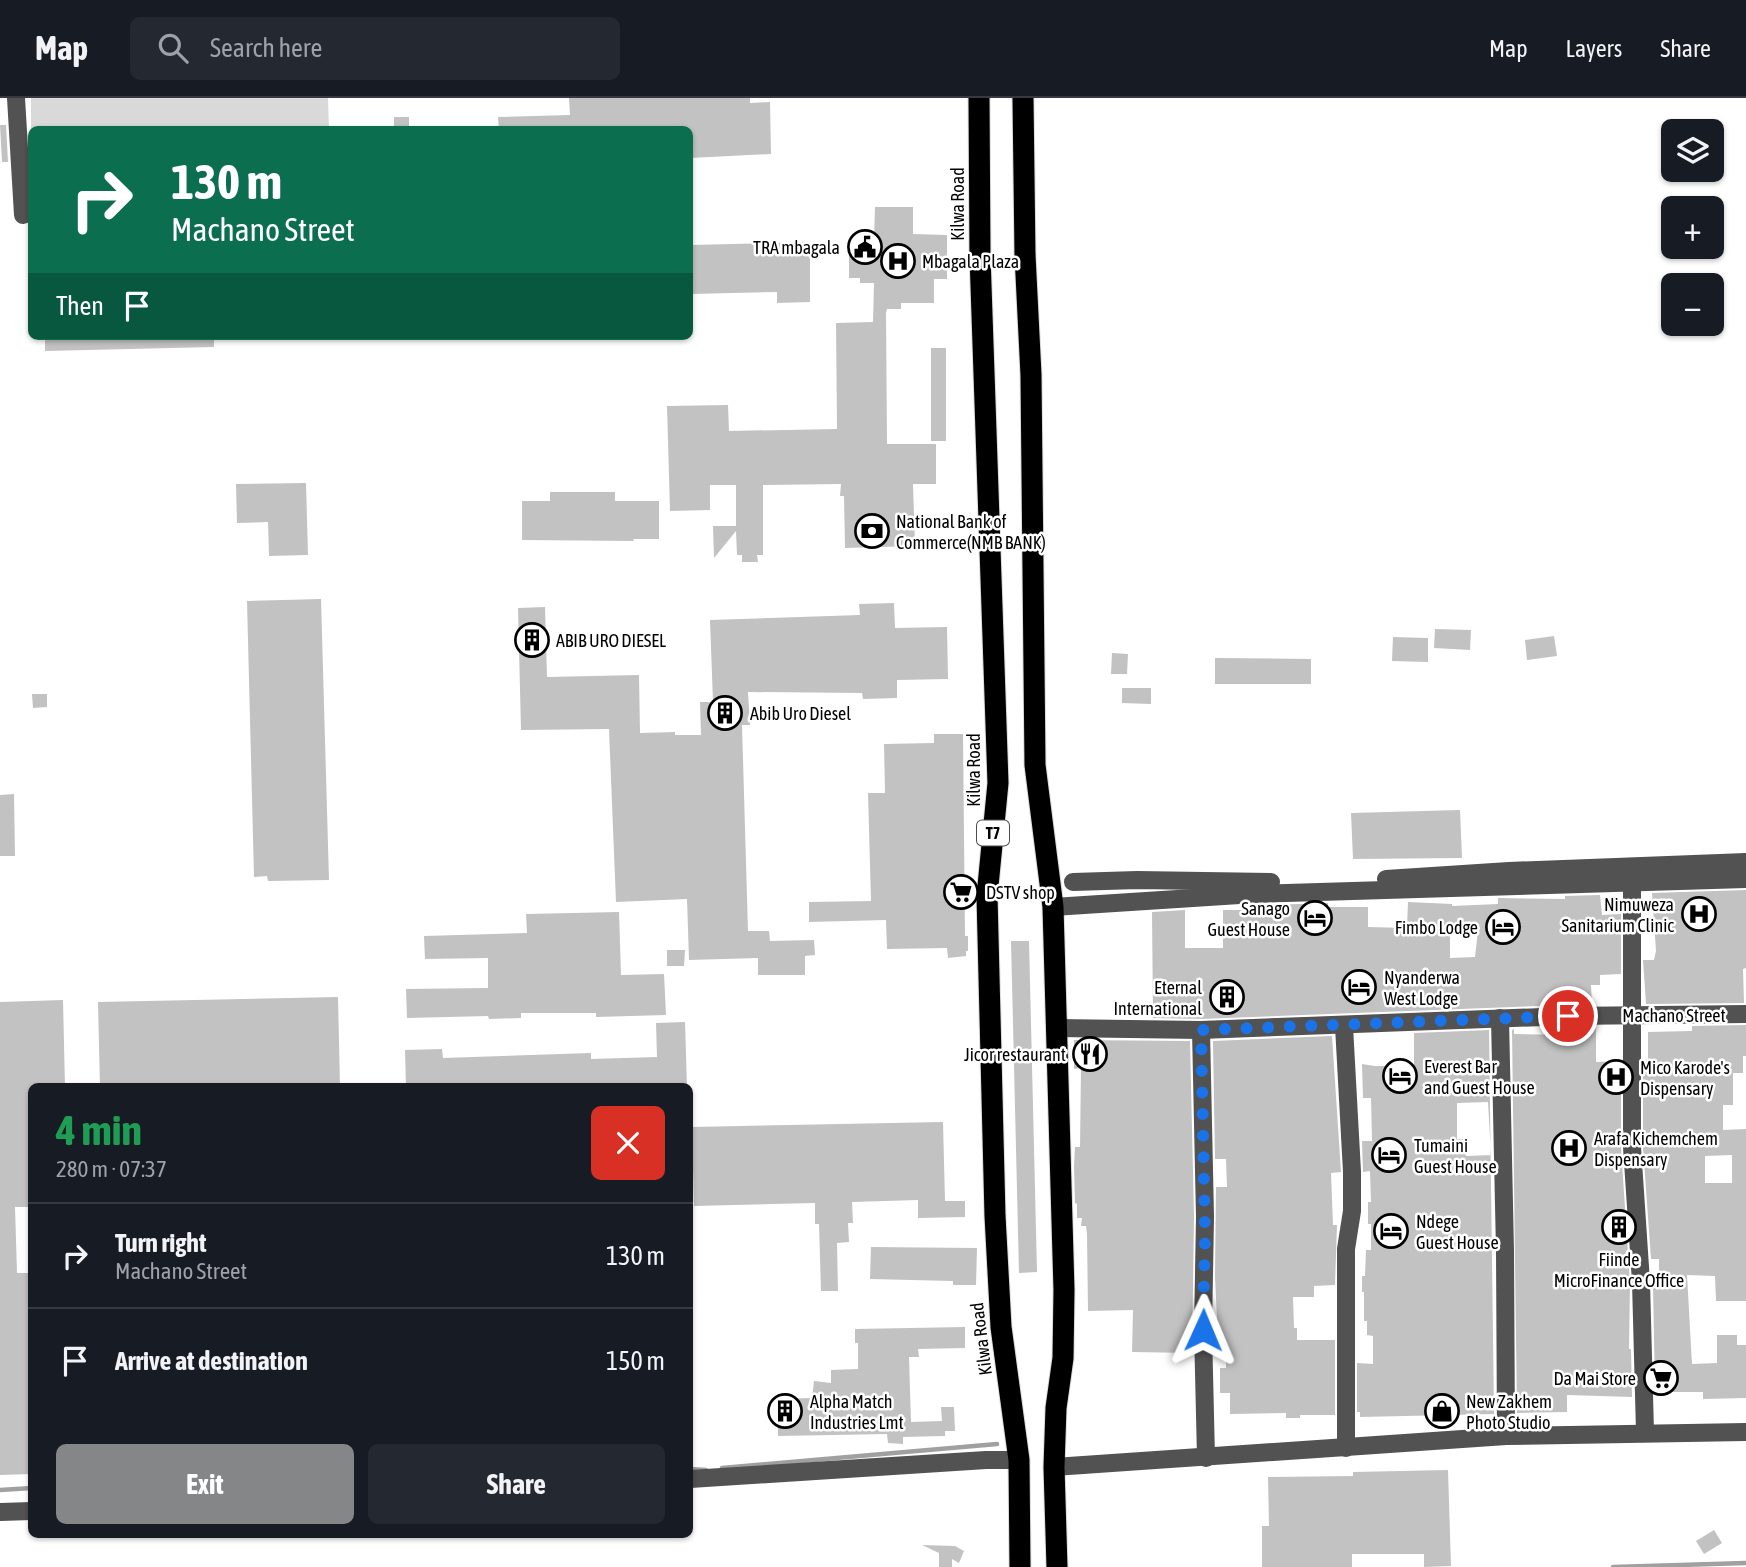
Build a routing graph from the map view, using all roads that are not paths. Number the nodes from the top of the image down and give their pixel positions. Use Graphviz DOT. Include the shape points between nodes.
graph roads {
  1 [pos="16,98"];
  2 [pos="979,98"];
  3 [pos="1023,98"];
  4 [pos="23,215"];
  5 [pos="1746,862"];
  6 [pos="1746,879"];
  7 [pos="1073,882"];
  8 [pos="1633,882"];
  9 [pos="1053,906"];
  10 [pos="1746,1014"];
  11 [pos="1633,1015"];
  12 [pos="1500,1018"];
  13 [pos="1344,1026"];
  14 [pos="1057,1028"];
  15 [pos="1201,1030"];
  16 [pos="1645,1432"];
  17 [pos="1746,1432"];
  18 [pos="1506,1436"];
  19 [pos="1346,1448"];
  20 [pos="1206,1458"];
  21 [pos="1020,1460"];
  22 [pos="1054,1467"];
  23 [pos="693,1479"];
  24 [pos="28,1511"];
  25 [pos="0,1512"];
  26 [pos="1020,1567"];
  27 [pos="1057,1567"];
  1 -- 4 [label="street"];
  2 -- 21 [label="highway, Kilwa Road / T7" via="998,783 987,896 995,1216 1001,1327"];
  3 -- 9 [label="highway" via="1035,765"];
  5 -- 7 [label="street" via="1297,883"];
  6 -- 8 [label="street"];
  8 -- 9 [label="street" via="1255,894"];
  8 -- 11 [label="street"];
  9 -- 14 [label="highway"];
  10 -- 11 [label="street, Machano Street"];
  11 -- 12 [label="street, Machano Street"];
  11 -- 16 [label="street" via="1632,1147"];
  12 -- 13 [label="street, Machano Street"];
  12 -- 18 [label="street"];
  13 -- 15 [label="street, Machano Street"];
  13 -- 19 [label="street" via="1352,1172 1346,1248"];
  14 -- 15 [label="street, Machano Street"];
  14 -- 22 [label="highway" via="1064,1290"];
  15 -- 20 [label="street"];
  16 -- 17 [label="street"];
  16 -- 18 [label="street"];
  18 -- 19 [label="street"];
  19 -- 20 [label="street"];
  20 -- 22 [label="street"];
  21 -- 23 [label="street"];
  21 -- 26 [label="highway, Kilwa Road / T7"];
  22 -- 27 [label="highway"];
  24 -- 25 [label="street"];
}
